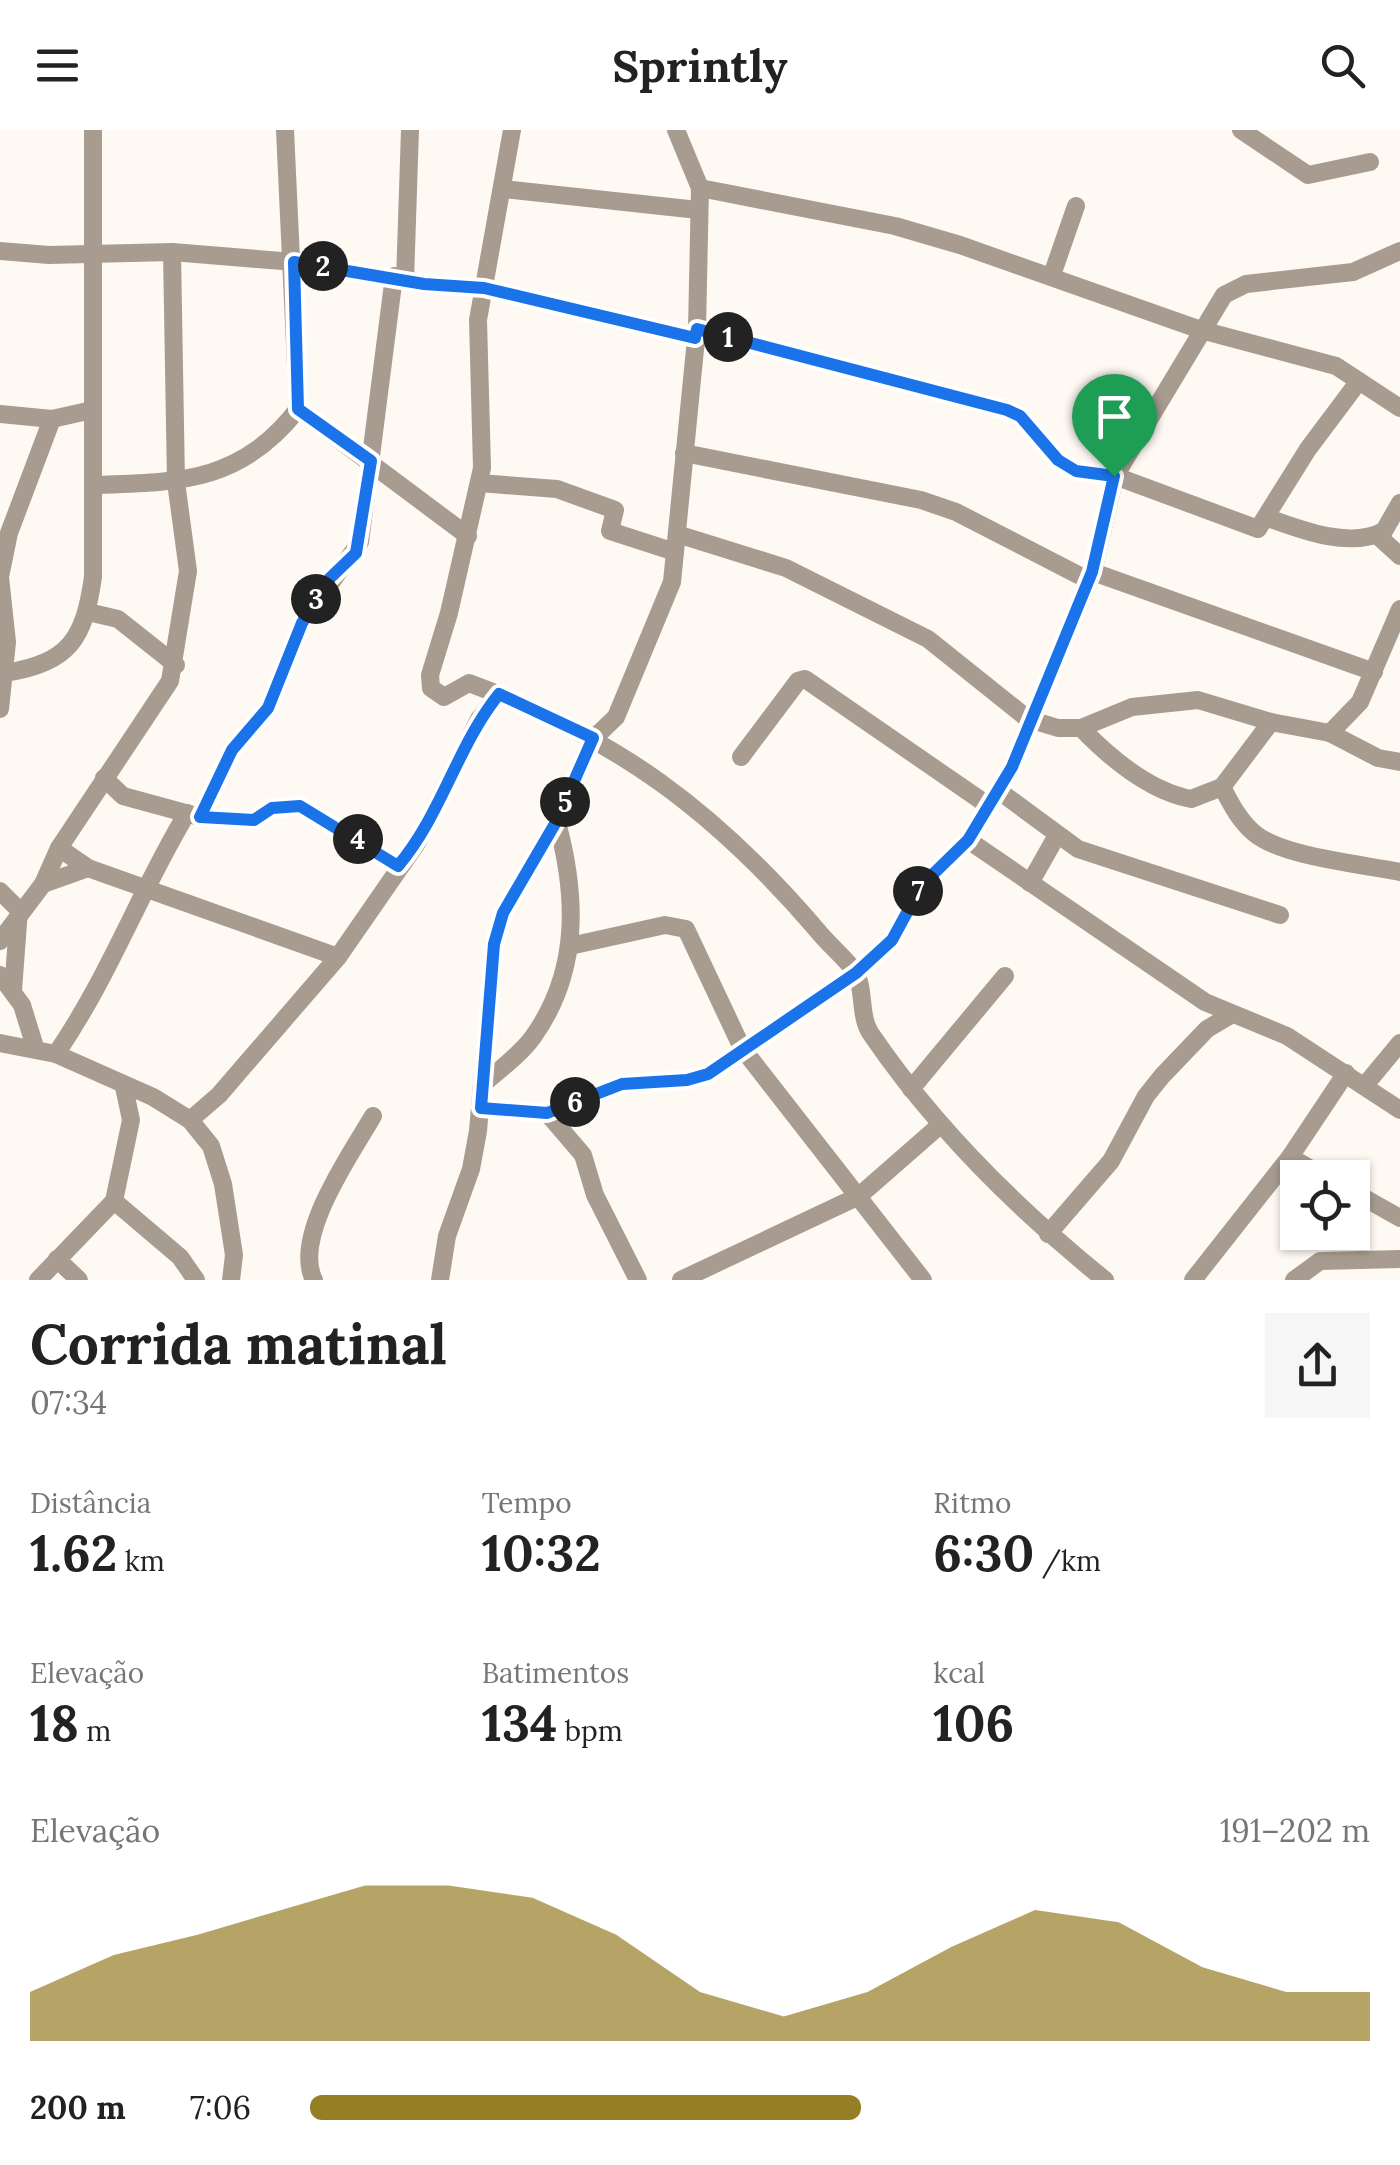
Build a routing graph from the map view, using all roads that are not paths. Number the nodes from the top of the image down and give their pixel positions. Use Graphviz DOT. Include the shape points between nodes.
graph roads {
  1 [pos="93,130"];
  2 [pos="285,130"];
  3 [pos="410,130"];
  4 [pos="512,130"];
  5 [pos="676,130"];
  6 [pos="1241,130"];
  7 [pos="1370,162"];
  8 [pos="700,188"];
  9 [pos="504,189"];
  10 [pos="1076,206"];
  11 [pos="698,210"];
  12 [pos="1400,250"];
  13 [pos="0,251"];
  14 [pos="172,252"];
  15 [pos="92,253"];
  16 [pos="294,262"];
  17 [pos="1052,276"];
  18 [pos="399,278"];
  19 [pos="484,288"];
  20 [pos="1202,330"];
  21 [pos="696,333"];
  22 [pos="1360,381"];
  23 [pos="1400,408"];
  24 [pos="298,409"];
  25 [pos="92,410"];
  26 [pos="0,414"];
  27 [pos="52,419"];
  28 [pos="684,453"];
  29 [pos="371,461"];
  30 [pos="1114,476"];
  31 [pos="176,482"];
  32 [pos="479,483"];
  33 [pos="94,485"];
  34 [pos="1400,504"];
  35 [pos="1268,518"];
  36 [pos="1377,535"];
  37 [pos="468,536"];
  38 [pos="676,543"];
  39 [pos="1400,556"];
  40 [pos="1090,576"];
  41 [pos="1400,609"];
  42 [pos="88,612"];
  43 [pos="176,665"];
  44 [pos="1374,672"];
  45 [pos="6,673"];
  46 [pos="469,683"];
  47 [pos="499,694"];
  48 [pos="0,709"];
  49 [pos="1028,718"];
  50 [pos="479,719"];
  51 [pos="1271,722"];
  52 [pos="1082,728"];
  53 [pos="1330,733"];
  54 [pos="593,738"];
  55 [pos="741,756"];
  56 [pos="1400,762"];
  57 [pos="104,778"];
  58 [pos="1222,787"];
  59 [pos="994,799"];
  60 [pos="194,815"];
  61 [pos="556,822"];
  62 [pos="1056,837"];
  63 [pos="968,840"];
  64 [pos="59,848"];
  65 [pos="398,866"];
  66 [pos="88,868"];
  67 [pos="1400,872"];
  68 [pos="1030,883"];
  69 [pos="43,884"];
  70 [pos="0,890"];
  71 [pos="148,890"];
  72 [pos="19,910"];
  73 [pos="1280,915"];
  74 [pos="0,941"];
  75 [pos="570,946"];
  76 [pos="338,957"];
  77 [pos="856,973"];
  78 [pos="0,974"];
  79 [pos="1005,976"];
  80 [pos="13,990"];
  81 [pos="1206,1002"];
  82 [pos="1229,1016"];
  83 [pos="1207,1029"];
  84 [pos="1400,1043"];
  85 [pos="0,1044"];
  86 [pos="35,1047"];
  87 [pos="742,1048"];
  88 [pos="56,1054"];
  89 [pos="1346,1073"];
  90 [pos="1366,1084"];
  91 [pos="482,1085"];
  92 [pos="124,1088"];
  93 [pos="910,1089"];
  94 [pos="153,1097"];
  95 [pos="481,1108"];
  96 [pos="1400,1110"];
  97 [pos="547,1113"];
  98 [pos="373,1116"];
  99 [pos="131,1120"];
  100 [pos="190,1120"];
  101 [pos="939,1126"];
  102 [pos="1290,1157"];
  103 [pos="1295,1160"];
  104 [pos="859,1196"];
  105 [pos="114,1201"];
  106 [pos="1370,1201"];
  107 [pos="1400,1218"];
  108 [pos="1048,1234"];
  109 [pos="58,1259"];
  110 [pos="1400,1259"];
  111 [pos="1085,1272"];
  112 [pos="38,1280"];
  113 [pos="79,1280"];
  114 [pos="196,1280"];
  115 [pos="231,1280"];
  116 [pos="314,1280"];
  117 [pos="440,1280"];
  118 [pos="638,1280"];
  119 [pos="681,1280"];
  120 [pos="923,1280"];
  121 [pos="1105,1280"];
  122 [pos="1193,1280"];
  123 [pos="1294,1280"];
  1 -- 15 [label="street"];
  2 -- 16 [label="street"];
  3 -- 18 [label="street"];
  4 -- 9 [label="street"];
  5 -- 8 [label="street"];
  6 -- 7 [label="street" via="1308,176"];
  8 -- 11 [label="street"];
  8 -- 17 [label="street" via="895,226"];
  9 -- 11 [label="street"];
  9 -- 19 [label="street"];
  10 -- 17 [label="street"];
  11 -- 21 [label="street"];
  12 -- 20 [label="street" via="1353,272 1231,289"];
  13 -- 15 [label="street"];
  14 -- 15 [label="street"];
  14 -- 16 [label="street"];
  14 -- 31 [label="street"];
  15 -- 25 [label="street"];
  16 -- 18 [label="street"];
  16 -- 24 [label="street"];
  17 -- 20 [label="street"];
  18 -- 19 [label="street"];
  18 -- 29 [label="street"];
  19 -- 21 [label="street"];
  19 -- 32 [label="street" via="478,320"];
  20 -- 22 [label="street" via="1336,366"];
  20 -- 30 [label="street"];
  21 -- 28 [label="street"];
  21 -- 30 [label="street" via="1007,410 1058,460 1076,471"];
  22 -- 23 [label="street"];
  22 -- 35 [label="street" via="1308,449"];
  24 -- 29 [label="street"];
  24 -- 31 [label="street" via="244,460"];
  25 -- 27 [label="street"];
  25 -- 33 [label="street"];
  26 -- 27 [label="street"];
  27 -- 45 [label="street" via="9,533 0,577"];
  28 -- 38 [label="street"];
  28 -- 40 [label="street" via="922,500"];
  29 -- 37 [label="street"];
  29 -- 60 [label="street" via="356,553 330,578 302,623 268,708 232,750"];
  30 -- 35 [label="street" via="1253,529"];
  30 -- 40 [label="street"];
  31 -- 33 [label="street"];
  31 -- 43 [label="street" via="188,571"];
  32 -- 37 [label="street"];
  32 -- 38 [label="street" via="556,489 614,510 610,531"];
  33 -- 42 [label="street"];
  34 -- 36 [label="street"];
  35 -- 36 [label="street" via="1321,534"];
  36 -- 39 [label="street"];
  37 -- 46 [label="street" via="430,675 431,688 444,697"];
  38 -- 49 [label="street" via="786,568 928,639"];
  38 -- 54 [label="street" via="672,582 616,717"];
  40 -- 44 [label="street"];
  40 -- 49 [label="street"];
  41 -- 44 [label="street"];
  42 -- 43 [label="street" via="118,619"];
  42 -- 45 [label="street" via="64,652"];
  43 -- 57 [label="street"];
  44 -- 53 [label="street" via="1360,702"];
  45 -- 48 [label="street"];
  46 -- 47 [label="street"];
  46 -- 50 [label="street"];
  47 -- 50 [label="street"];
  47 -- 54 [label="street"];
  49 -- 52 [label="street"];
  49 -- 59 [label="street"];
  50 -- 65 [label="street" via="418,843"];
  51 -- 52 [label="street" via="1198,700 1132,707"];
  51 -- 53 [label="street"];
  51 -- 58 [label="street"];
  52 -- 58 [label="street" via="1122,764 1178,796 1206,797"];
  53 -- 56 [label="street"];
  54 -- 61 [label="street"];
  54 -- 77 [label="street" via="706,814"];
  55 -- 59 [label="street" via="806,679"];
  57 -- 60 [label="street" via="123,796"];
  57 -- 64 [label="street"];
  58 -- 67 [label="street" via="1256,835"];
  59 -- 62 [label="street"];
  59 -- 63 [label="street"];
  60 -- 65 [label="street" via="254,820 272,808 300,806"];
  60 -- 71 [label="street"];
  61 -- 75 [label="street" via="572,877"];
  61 -- 91 [label="street" via="503,913 494,944"];
  62 -- 68 [label="street"];
  62 -- 73 [label="street"];
  63 -- 68 [label="street"];
  63 -- 77 [label="street" via="922,885 892,940"];
  64 -- 66 [label="street"];
  64 -- 69 [label="street"];
  65 -- 76 [label="street"];
  66 -- 69 [label="street"];
  66 -- 71 [label="street"];
  68 -- 81 [label="street"];
  69 -- 72 [label="street"];
  70 -- 72 [label="street"];
  71 -- 76 [label="street"];
  71 -- 88 [label="street"];
  72 -- 74 [label="street"];
  72 -- 80 [label="street"];
  75 -- 87 [label="street" via="666,925 686,929"];
  75 -- 91 [label="street" via="532,1039"];
  76 -- 100 [label="street" via="219,1096"];
  77 -- 87 [label="street"];
  77 -- 93 [label="street" via="868,1031"];
  78 -- 80 [label="street"];
  79 -- 93 [label="street"];
  80 -- 86 [label="street"];
  81 -- 82 [label="street"];
  81 -- 83 [label="street"];
  82 -- 83 [label="street"];
  82 -- 89 [label="street" via="1287,1036"];
  83 -- 108 [label="street" via="1146,1096 1111,1161"];
  84 -- 90 [label="street"];
  85 -- 86 [label="street"];
  86 -- 88 [label="street"];
  87 -- 97 [label="street" via="708,1074 622,1084"];
  87 -- 104 [label="street"];
  88 -- 92 [label="street"];
  89 -- 90 [label="street"];
  89 -- 102 [label="street"];
  90 -- 96 [label="street"];
  91 -- 95 [label="street"];
  92 -- 94 [label="street"];
  92 -- 99 [label="street"];
  93 -- 101 [label="street"];
  94 -- 99 [label="street"];
  94 -- 100 [label="street"];
  95 -- 97 [label="street"];
  95 -- 117 [label="street"];
  97 -- 118 [label="street" via="583,1155 595,1195"];
  98 -- 116 [label="street" via="317,1220 308,1256"];
  99 -- 105 [label="street"];
  100 -- 115 [label="street" via="211,1146 223,1184"];
  101 -- 104 [label="street"];
  101 -- 108 [label="street"];
  102 -- 103 [label="street"];
  102 -- 122 [label="street"];
  104 -- 119 [label="street"];
  104 -- 120 [label="street"];
  105 -- 109 [label="street"];
  105 -- 114 [label="street" via="180,1257"];
  106 -- 107 [label="street"];
  108 -- 111 [label="street"];
  109 -- 112 [label="street"];
  109 -- 113 [label="street"];
  110 -- 123 [label="street" via="1320,1260"];
  111 -- 121 [label="street"];
}
